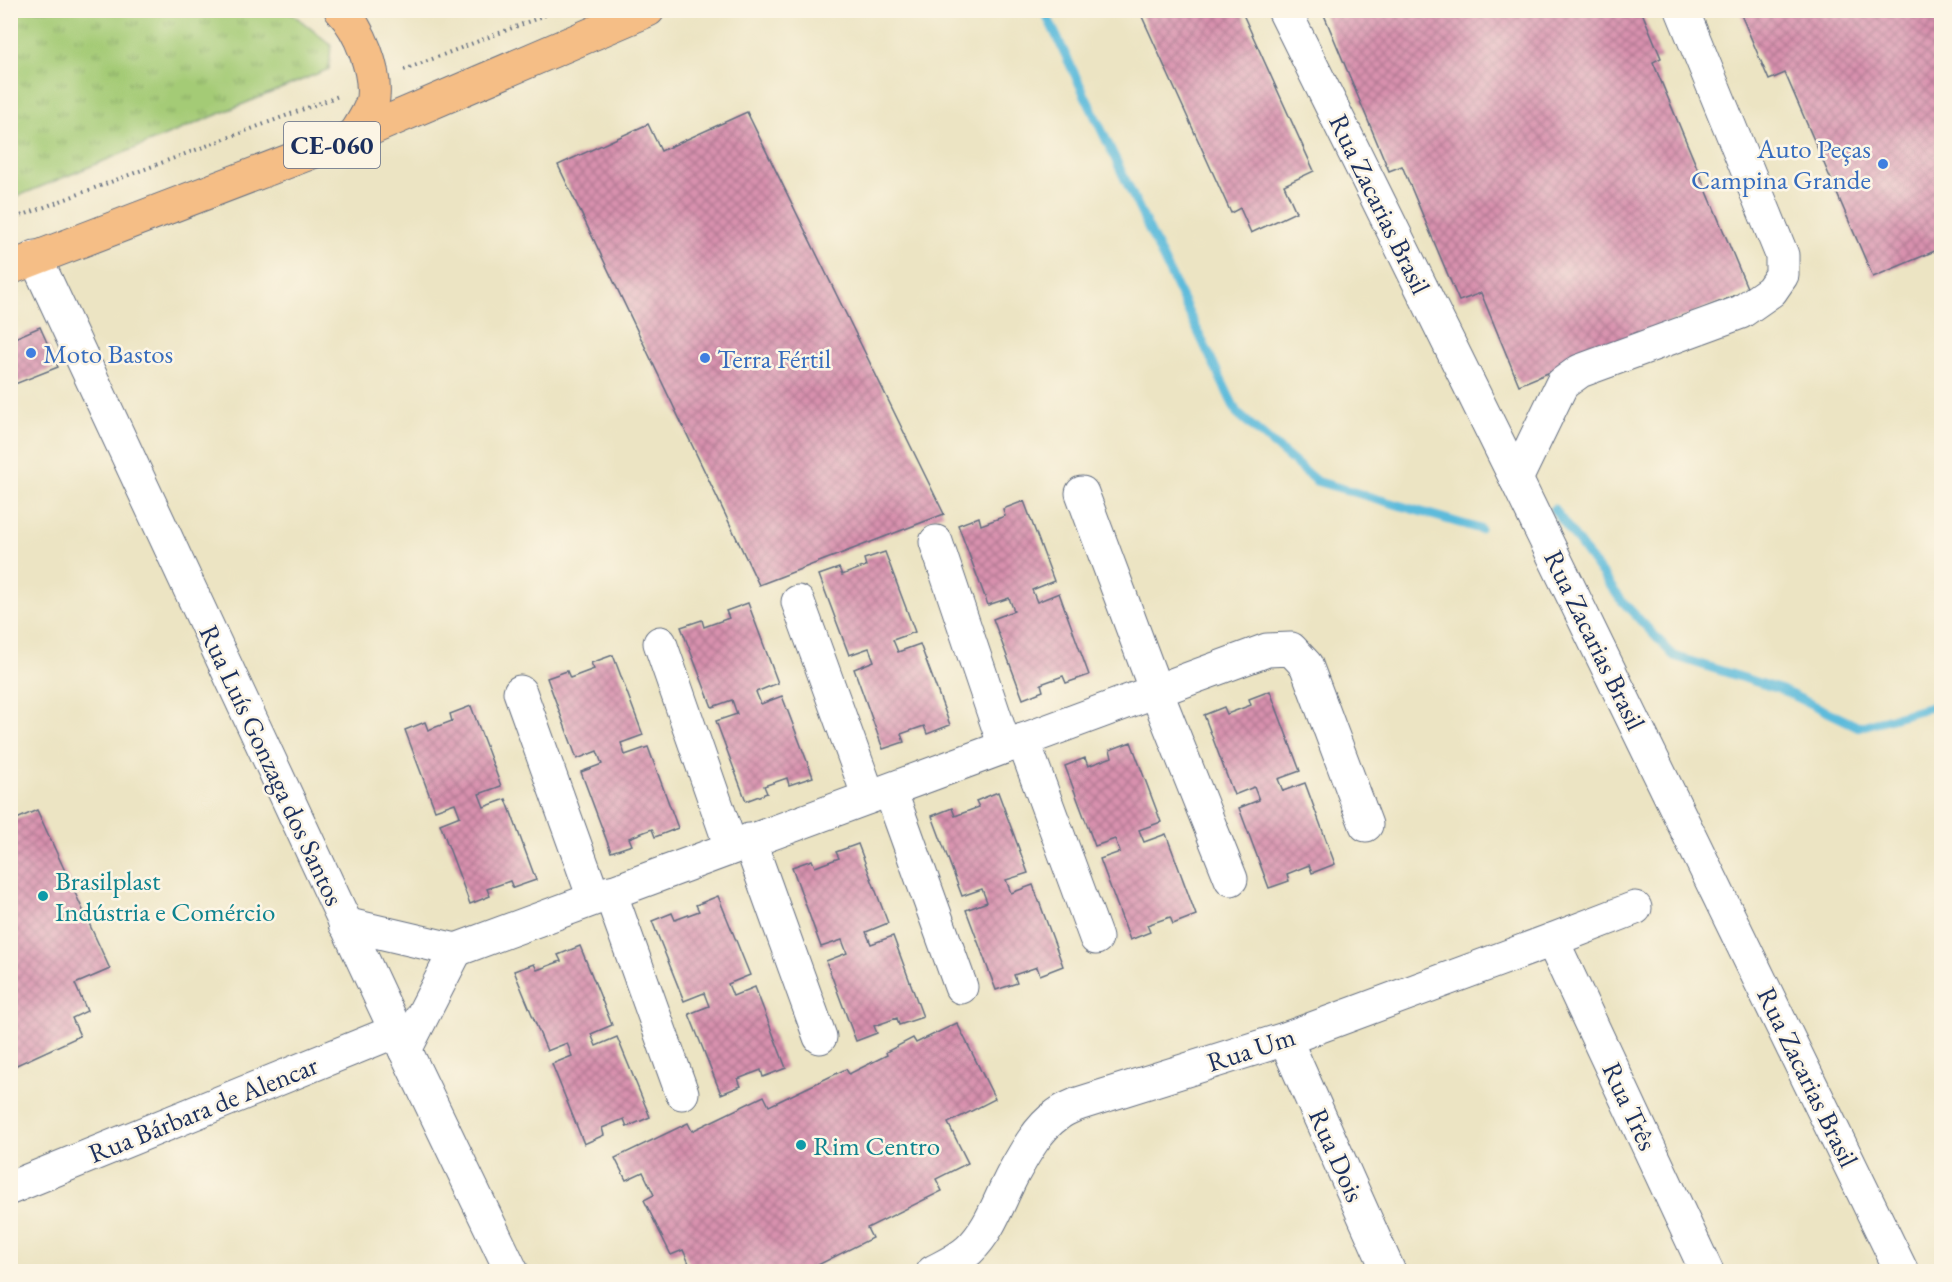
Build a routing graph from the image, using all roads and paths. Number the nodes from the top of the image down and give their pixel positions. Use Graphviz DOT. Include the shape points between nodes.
graph roads {
  1 [pos="341,10"];
  2 [pos="556,10"];
  3 [pos="648,10"];
  4 [pos="1284,10"];
  5 [pos="1682,10"];
  6 [pos="373,82"];
  7 [pos="354,136"];
  8 [pos="10,220"];
  9 [pos="23,262"];
  10 [pos="1516,479"];
  11 [pos="1082,493"];
  12 [pos="936,542"];
  13 [pos="798,602"];
  14 [pos="660,643"];
  15 [pos="1156,691"];
  16 [pos="520,692"];
  17 [pos="1014,743"];
  18 [pos="879,793"];
  19 [pos="1366,825"];
  20 [pos="740,843"];
  21 [pos="1231,879"];
  22 [pos="602,895"];
  23 [pos="1635,908"];
  24 [pos="345,924"];
  25 [pos="1096,938"];
  26 [pos="1552,940"];
  27 [pos="456,950"];
  28 [pos="961,987"];
  29 [pos="820,1037"];
  30 [pos="1285,1039"];
  31 [pos="401,1040"];
  32 [pos="682,1093"];
  33 [pos="10,1188"];
  34 [pos="512,1272"];
  35 [pos="933,1272"];
  36 [pos="1389,1272"];
  37 [pos="1707,1272"];
  38 [pos="1902,1272"];
  1 -- 6 [label="highway" via="363,42"];
  2 -- 6 [label="path, CE-060"];
  3 -- 7 [label="highway, CE-060"];
  4 -- 10 [label="street, Rua Zacarias Brasil"];
  5 -- 10 [label="street" via="1782,255 1782,275 1771,291 1740,312 1580,371 1562,384"];
  6 -- 7 [label="highway" via="373,100"];
  6 -- 8 [label="path, CE-060"];
  7 -- 9 [label="highway, CE-060"];
  9 -- 24 [label="street, Rua Luís Gonzaga dos Santos"];
  10 -- 38 [label="street, Rua Zacarias Brasil"];
  11 -- 15 [label="street"];
  12 -- 17 [label="street"];
  13 -- 18 [label="street"];
  14 -- 20 [label="street"];
  15 -- 17 [label="street"];
  15 -- 19 [label="street" via="1268,650 1292,649 1306,665"];
  15 -- 21 [label="street"];
  16 -- 22 [label="street"];
  17 -- 18 [label="street"];
  17 -- 25 [label="street"];
  18 -- 20 [label="street"];
  18 -- 28 [label="street"];
  20 -- 22 [label="street"];
  20 -- 29 [label="street"];
  22 -- 27 [label="street"];
  22 -- 32 [label="street"];
  23 -- 26 [label="street, Rua Um"];
  24 -- 27 [label="street"];
  24 -- 31 [label="street, Rua Luís Gonzaga dos Santos"];
  26 -- 30 [label="street, Rua Um"];
  26 -- 37 [label="street, Rua Três"];
  27 -- 31 [label="street"];
  30 -- 35 [label="street, Rua Um" via="1104,1095 1057,1115 1030,1146 984,1231 969,1249"];
  30 -- 36 [label="street, Rua Dois"];
  31 -- 33 [label="street, Rua Bárbara de Alencar"];
  31 -- 34 [label="street, Rua Luís Gonzaga dos Santos"];
}
